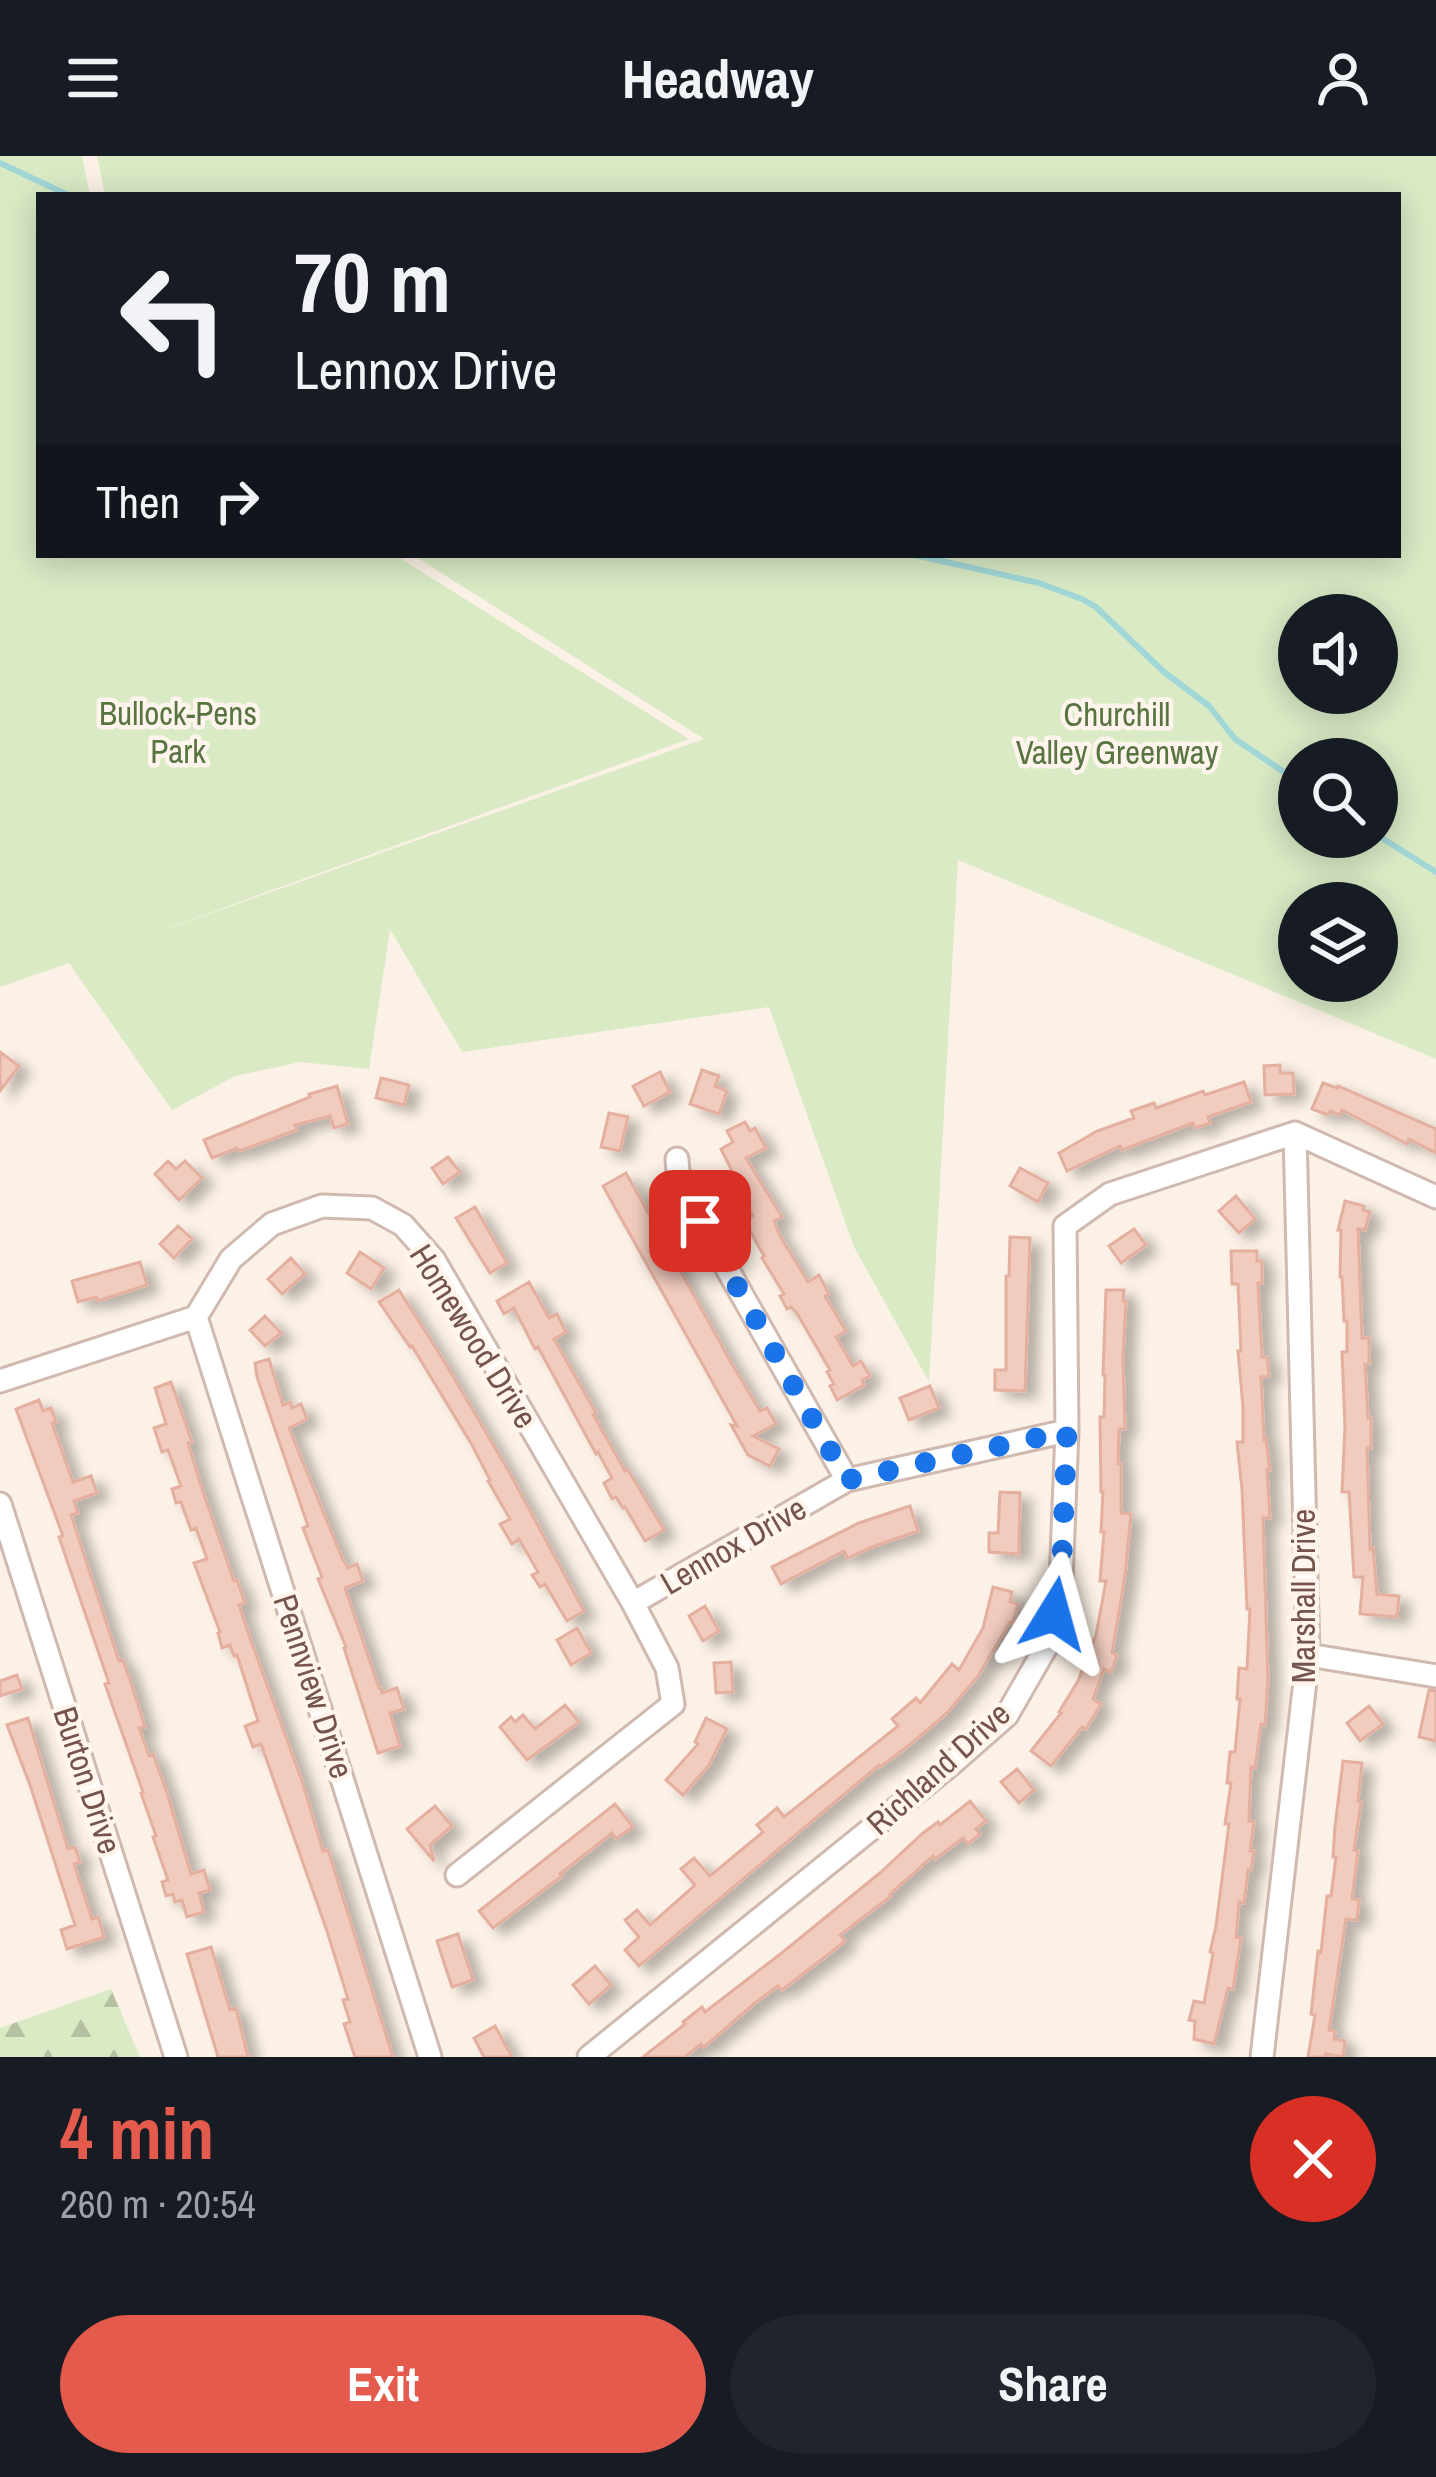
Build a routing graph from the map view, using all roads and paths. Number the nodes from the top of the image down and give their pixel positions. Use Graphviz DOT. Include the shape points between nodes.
graph roads {
  1 [pos="1294,1133"];
  2 [pos="677,1159"];
  3 [pos="1436,1197"];
  4 [pos="196,1317"];
  5 [pos="0,1381"];
  6 [pos="1067,1431"];
  7 [pos="847,1480"];
  8 [pos="0,1504"];
  9 [pos="633,1603"];
  10 [pos="1308,1655"];
  11 [pos="1436,1676"];
  12 [pos="458,1875"];
  13 [pos="176,2057"];
  14 [pos="430,2057"];
  15 [pos="589,2057"];
  16 [pos="1262,2057"];
  1 -- 3 [label="street"];
  1 -- 6 [label="street, Richland Drive" via="1110,1195 1065,1226"];
  1 -- 10 [label="street, Marshall Drive"];
  2 -- 7 [label="street" via="679,1184"];
  4 -- 5 [label="street"];
  4 -- 9 [label="street, Homewood Drive" via="230,1259 272,1224 322,1206 372,1208 403,1225 434,1261"];
  4 -- 14 [label="street, Pennview Drive"];
  6 -- 7 [label="street, Lennox Drive"];
  6 -- 15 [label="street, Richland Drive" via="1061,1582 1046,1647 1007,1715"];
  7 -- 9 [label="street, Lennox Drive"];
  8 -- 13 [label="street, Burton Drive"];
  9 -- 12 [label="street, Lennox Drive" via="668,1668 673,1704"];
  10 -- 11 [label="street"];
  10 -- 16 [label="street, Marshall Drive"];
}
